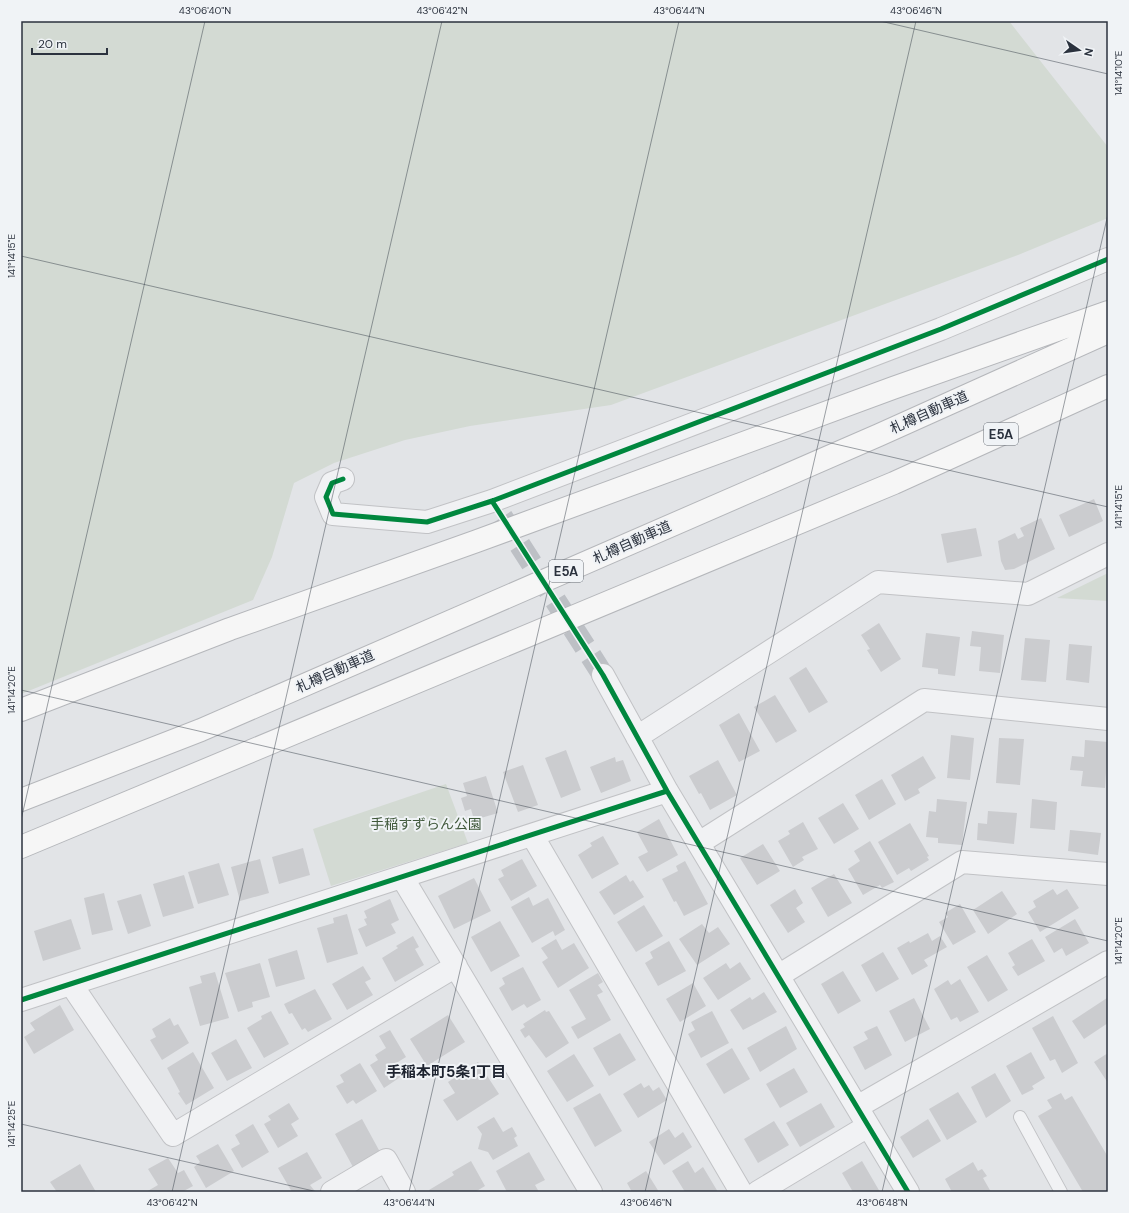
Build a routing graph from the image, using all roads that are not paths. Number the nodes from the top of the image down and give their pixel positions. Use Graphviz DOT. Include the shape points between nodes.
graph roads {
  1 [pos="1108,259"];
  2 [pos="1108,312"];
  3 [pos="1108,332"];
  4 [pos="1108,386"];
  5 [pos="343,479"];
  6 [pos="1108,554"];
  7 [pos="603,675"];
  8 [pos="21,710"];
  9 [pos="1108,719"];
  10 [pos="637,738"];
  11 [pos="667,791"];
  12 [pos="21,800"];
  13 [pos="532,835"];
  14 [pos="699,843"];
  15 [pos="21,847"];
  16 [pos="1108,874"];
  17 [pos="402,877"];
  18 [pos="1108,962"];
  19 [pos="456,966"];
  20 [pos="778,976"];
  21 [pos="70,984"];
  22 [pos="21,1000"];
  23 [pos="857,1107"];
  24 [pos="1020,1117"];
  25 [pos="868,1126"];
  26 [pos="332,1192"];
  27 [pos="404,1192"];
  28 [pos="591,1192"];
  29 [pos="741,1192"];
  30 [pos="758,1192"];
  31 [pos="908,1192"];
  32 [pos="1061,1192"];
  1 -- 5 [label="street" via="497,509 427,522 333,514 326,497 332,483"];
  2 -- 8 [label="highway" via="230,630"];
  3 -- 12 [label="highway, 札樽自動車道 / E5A" via="872,438 201,730"];
  4 -- 15 [label="highway, E5A" via="894,483"];
  6 -- 10 [label="street" via="1028,594 878,582"];
  7 -- 10 [label="street"];
  9 -- 14 [label="street" via="924,700"];
  10 -- 11 [label="street"];
  11 -- 13 [label="street"];
  11 -- 14 [label="street"];
  13 -- 17 [label="street"];
  13 -- 29 [label="street"];
  14 -- 20 [label="street"];
  16 -- 20 [label="street" via="962,862"];
  17 -- 19 [label="street"];
  17 -- 21 [label="street"];
  18 -- 23 [label="street"];
  19 -- 21 [label="street" via="173,1135"];
  19 -- 28 [label="street"];
  20 -- 23 [label="street"];
  21 -- 22 [label="street"];
  23 -- 25 [label="street"];
  24 -- 32 [label="lane"];
  25 -- 30 [label="street"];
  25 -- 31 [label="street"];
  26 -- 27 [label="street" via="386,1160"];
}
